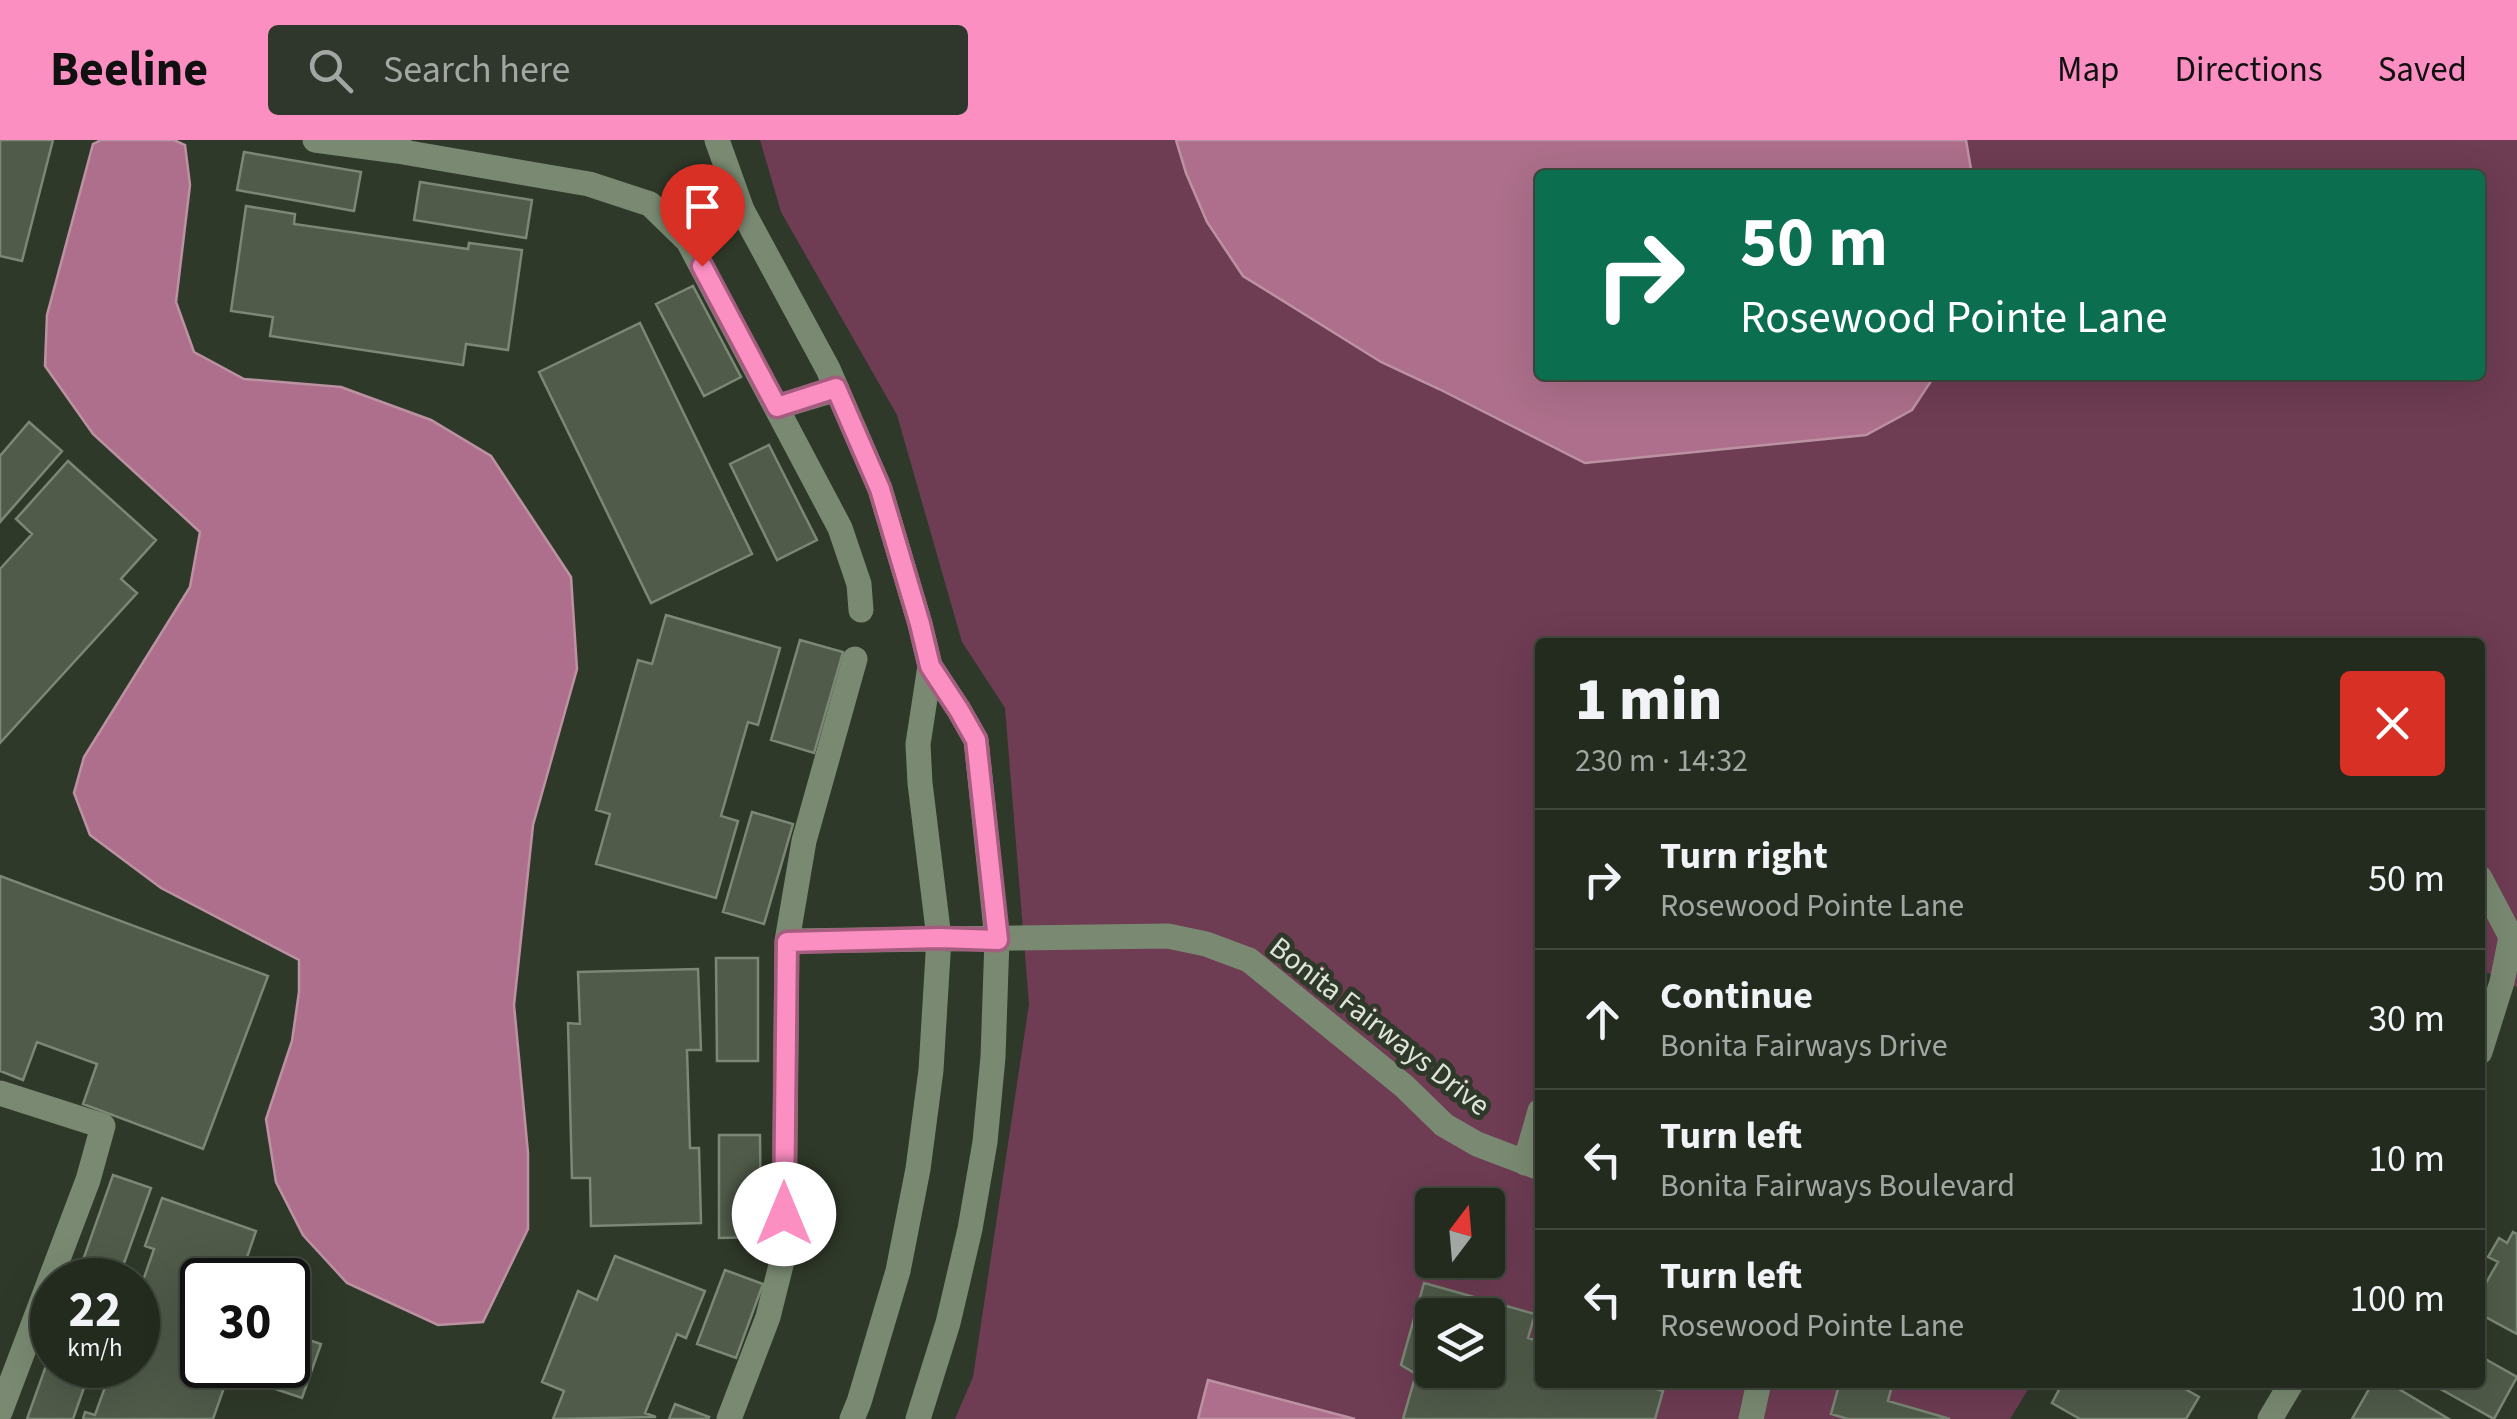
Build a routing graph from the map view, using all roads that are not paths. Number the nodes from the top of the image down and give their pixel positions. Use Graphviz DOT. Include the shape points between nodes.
graph roads {
  1 [pos="315,140"];
  2 [pos="717,140"];
  3 [pos="398,146"];
  4 [pos="836,388"];
  5 [pos="777,407"];
  6 [pos="861,610"];
  7 [pos="855,659"];
  8 [pos="930,666"];
  9 [pos="2485,887"];
  10 [pos="939,938"];
  11 [pos="2514,938"];
  12 [pos="998,940"];
  13 [pos="787,942"];
  14 [pos="2485,1036"];
  15 [pos="0,1093"];
  16 [pos="1533,1165"];
  17 [pos="1757,1388"];
  18 [pos="2288,1388"];
  19 [pos="0,1412"];
  20 [pos="729,1419"];
  21 [pos="852,1419"];
  22 [pos="918,1419"];
  23 [pos="1750,1419"];
  24 [pos="2270,1419"];
  1 -- 3 [label="street"];
  2 -- 4 [label="street" via="742,210"];
  3 -- 5 [label="street" via="590,184 650,204 688,241"];
  4 -- 5 [label="street"];
  4 -- 8 [label="street" via="880,489"];
  5 -- 6 [label="street" via="840,528"];
  7 -- 13 [label="street" via="804,841"];
  8 -- 10 [label="street" via="918,744"];
  8 -- 12 [label="street" via="976,740"];
  9 -- 11 [label="street"];
  10 -- 12 [label="street, Bonita Fairways Drive"];
  10 -- 13 [label="street, Bonita Fairways Drive"];
  10 -- 21 [label="street" via="918,1169 898,1272"];
  11 -- 14 [label="street"];
  12 -- 16 [label="street, Bonita Fairways Drive" via="1168,936 1249,960 1444,1125"];
  12 -- 22 [label="street" via="979,1177 948,1323"];
  13 -- 20 [label="street" via="784,1254"];
  15 -- 19 [label="street" via="102,1126"];
  17 -- 23 [label="street"];
  18 -- 24 [label="street"];
}
